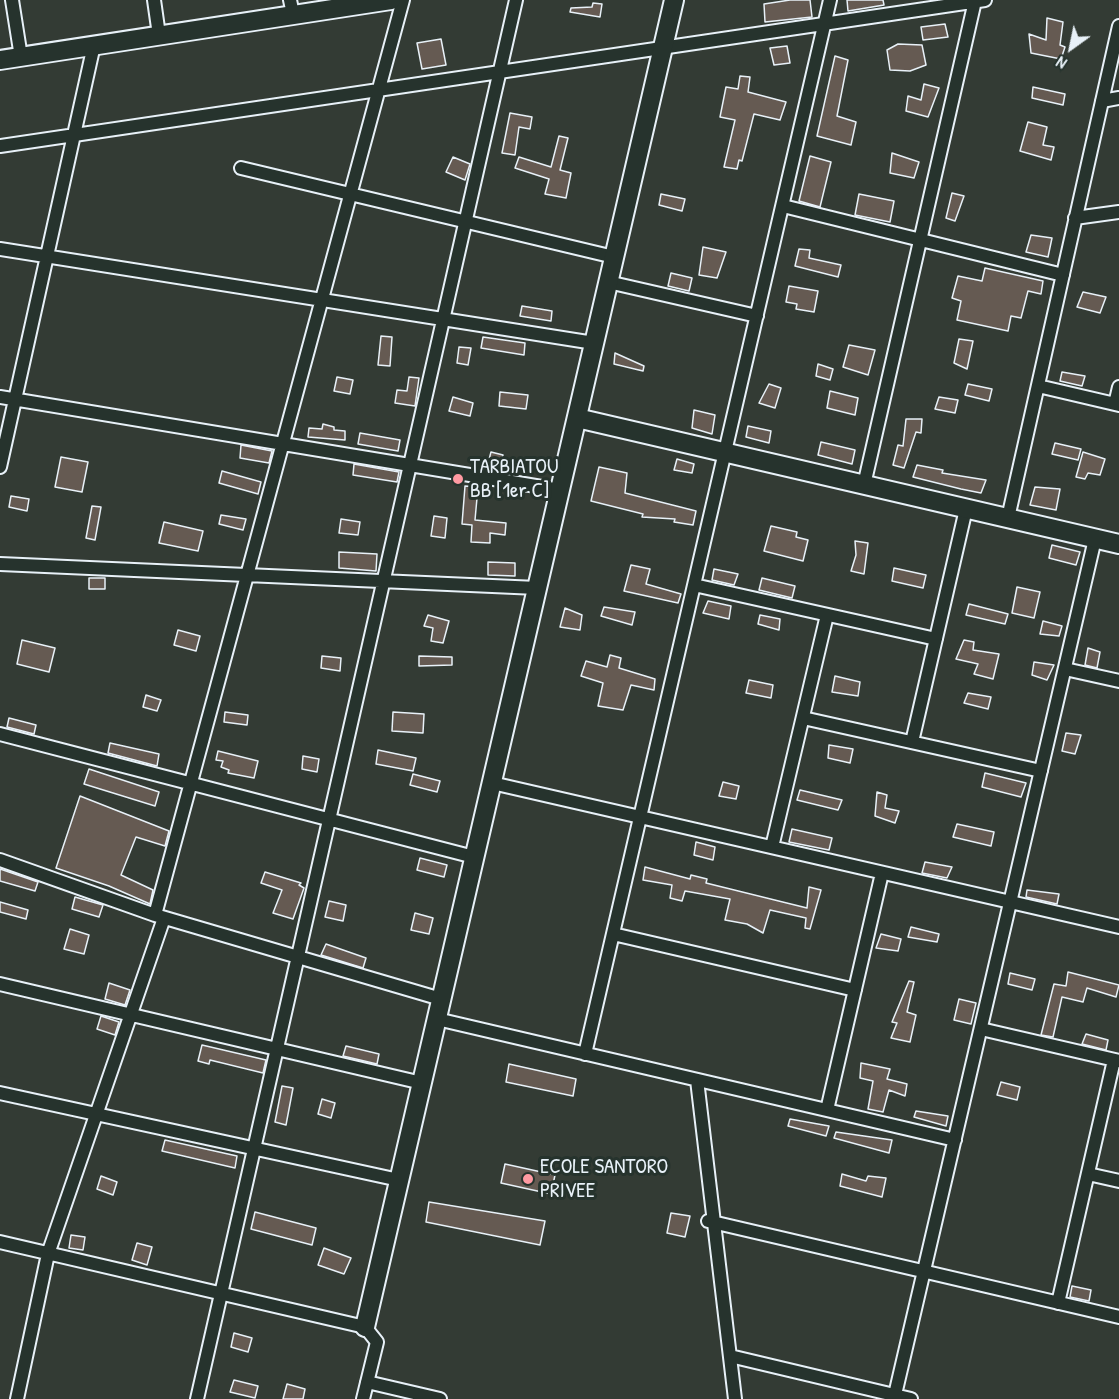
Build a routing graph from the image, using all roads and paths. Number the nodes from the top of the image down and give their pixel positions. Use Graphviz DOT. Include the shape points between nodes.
graph roads {
  1 [pos="12,0"];
  2 [pos="154,0"];
  3 [pos="391,0"];
  4 [pos="403,0"];
  5 [pos="516,0"];
  6 [pos="674,0"];
  7 [pos="830,0"];
  8 [pos="980,1"];
  9 [pos="291,7"];
  10 [pos="825,24"];
  11 [pos="1119,26"];
  12 [pos="159,35"];
  13 [pos="94,45"];
  14 [pos="663,48"];
  15 [pos="21,57"];
  16 [pos="0,60"];
  17 [pos="501,72"];
  18 [pos="380,90"];
  19 [pos="1119,98"];
  20 [pos="1102,101"];
  21 [pos="74,135"];
  22 [pos="0,146"];
  23 [pos="241,168"];
  24 [pos="351,194"];
  25 [pos="783,206"];
  26 [pos="1119,212"];
  27 [pos="1076,218"];
  28 [pos="466,222"];
  29 [pos="920,240"];
  30 [pos="0,249"];
  31 [pos="47,257"];
  32 [pos="614,257"];
  33 [pos="1063,275"];
  34 [pos="608,282"];
  35 [pos="322,300"];
  36 [pos="757,316"];
  37 [pos="444,319"];
  38 [pos="594,343"];
  39 [pos="1038,386"];
  40 [pos="1119,387"];
  41 [pos="0,397"];
  42 [pos="15,399"];
  43 [pos="1117,405"];
  44 [pos="577,418"];
  45 [pos="283,444"];
  46 [pos="725,453"];
  47 [pos="411,465"];
  48 [pos="0,467"];
  49 [pos="864,485"];
  50 [pos="560,490"];
  51 [pos="966,509"];
  52 [pos="1008,518"];
  53 [pos="1095,539"];
  54 [pos="1119,544"];
  55 [pos="0,564"];
  56 [pos="248,575"];
  57 [pos="384,581"];
  58 [pos="694,585"];
  59 [pos="537,588"];
  60 [pos="827,615"];
  61 [pos="936,639"];
  62 [pos="1065,669"];
  63 [pos="1119,681"];
  64 [pos="803,717"];
  65 [pos="0,734"];
  66 [pos="912,742"];
  67 [pos="1041,771"];
  68 [pos="492,783"];
  69 [pos="191,784"];
  70 [pos="640,817"];
  71 [pos="329,820"];
  72 [pos="772,847"];
  73 [pos="474,857"];
  74 [pos="0,860"];
  75 [pos="882,873"];
  76 [pos="1010,902"];
  77 [pos="159,916"];
  78 [pos="1119,927"];
  79 [pos="613,934"];
  80 [pos="298,957"];
  81 [pos="0,984"];
  82 [pos="855,990"];
  83 [pos="441,999"];
  84 [pos="130,1015"];
  85 [pos="437,1019"];
  86 [pos="981,1029"];
  87 [pos="277,1049"];
  88 [pos="585,1054"];
  89 [pos="1117,1060"];
  90 [pos="697,1080"];
  91 [pos="422,1083"];
  92 [pos="0,1093"];
  93 [pos="827,1110"];
  94 [pos="96,1114"];
  95 [pos="955,1140"];
  96 [pos="254,1149"];
  97 [pos="1088,1174"];
  98 [pos="399,1180"];
  99 [pos="1119,1181"];
  100 [pos="711,1221"];
  101 [pos="0,1242"];
  102 [pos="48,1254"];
  103 [pos="924,1271"];
  104 [pos="221,1294"];
  105 [pos="1058,1303"];
  106 [pos="1119,1317"];
  107 [pos="365,1328"];
  108 [pos="730,1356"];
  109 [pos="367,1382"];
  110 [pos="894,1397"];
  111 [pos="17,1399"];
  112 [pos="197,1399"];
  113 [pos="363,1399"];
  114 [pos="440,1399"];
  115 [pos="735,1399"];
  116 [pos="911,1399"];
  1 -- 15 [label="street"];
  2 -- 12 [label="street"];
  3 -- 9 [label="street"];
  4 -- 18 [label="street"];
  5 -- 17 [label="street"];
  6 -- 14 [label="street"];
  7 -- 10 [label="street"];
  8 -- 10 [label="street"];
  8 -- 29 [label="street"];
  9 -- 12 [label="street"];
  10 -- 14 [label="street"];
  10 -- 25 [label="street"];
  11 -- 20 [label="street"];
  12 -- 13 [label="street"];
  13 -- 15 [label="street"];
  13 -- 21 [label="street"];
  14 -- 17 [label="street"];
  14 -- 32 [label="street"];
  15 -- 16 [label="street"];
  17 -- 18 [label="street"];
  17 -- 28 [label="street"];
  18 -- 21 [label="street"];
  18 -- 24 [label="street"];
  19 -- 20 [label="street"];
  20 -- 27 [label="street"];
  21 -- 22 [label="street"];
  21 -- 31 [label="street"];
  23 -- 24 [label="street"];
  24 -- 28 [label="street"];
  24 -- 35 [label="street"];
  25 -- 29 [label="street"];
  25 -- 36 [label="street"];
  26 -- 27 [label="street"];
  27 -- 33 [label="street"];
  28 -- 32 [label="street"];
  28 -- 37 [label="street"];
  29 -- 33 [label="street"];
  29 -- 49 [label="street"];
  30 -- 31 [label="street"];
  31 -- 35 [label="street"];
  31 -- 42 [label="street"];
  32 -- 34 [label="street"];
  33 -- 39 [label="street"];
  34 -- 36 [label="street"];
  34 -- 38 [label="street"];
  35 -- 37 [label="street"];
  35 -- 45 [label="street"];
  36 -- 46 [label="street"];
  37 -- 38 [label="street"];
  37 -- 47 [label="street"];
  38 -- 44 [label="street"];
  39 -- 43 [label="street"];
  39 -- 52 [label="street"];
  40 -- 43 [label="street"];
  41 -- 42 [label="street"];
  42 -- 45 [label="street"];
  42 -- 48 [label="street"];
  44 -- 46 [label="street"];
  44 -- 50 [label="street"];
  45 -- 47 [label="street"];
  45 -- 56 [label="street"];
  46 -- 49 [label="street"];
  46 -- 58 [label="street"];
  47 -- 50 [label="street"];
  47 -- 57 [label="street"];
  49 -- 51 [label="street"];
  50 -- 59 [label="street"];
  51 -- 52 [label="street"];
  51 -- 61 [label="street"];
  52 -- 53 [label="street"];
  53 -- 54 [label="street"];
  53 -- 62 [label="street"];
  55 -- 56 [label="street"];
  56 -- 57 [label="street"];
  56 -- 69 [label="street"];
  57 -- 59 [label="street"];
  57 -- 71 [label="street"];
  58 -- 60 [label="street"];
  58 -- 70 [label="street"];
  59 -- 68 [label="street"];
  60 -- 61 [label="street"];
  60 -- 64 [label="street"];
  61 -- 66 [label="street"];
  62 -- 63 [label="street"];
  62 -- 67 [label="street"];
  64 -- 66 [label="street"];
  64 -- 72 [label="street"];
  65 -- 69 [label="street"];
  66 -- 67 [label="street"];
  67 -- 76 [label="street"];
  68 -- 70 [label="street"];
  68 -- 73 [label="street"];
  69 -- 71 [label="street"];
  69 -- 77 [label="street"];
  70 -- 72 [label="street"];
  70 -- 79 [label="street"];
  71 -- 73 [label="street"];
  71 -- 80 [label="street"];
  72 -- 75 [label="street"];
  73 -- 83 [label="street"];
  74 -- 77 [label="street"];
  75 -- 76 [label="street"];
  75 -- 82 [label="street"];
  76 -- 78 [label="street"];
  76 -- 86 [label="street"];
  77 -- 80 [label="street"];
  77 -- 84 [label="street"];
  79 -- 82 [label="street"];
  79 -- 88 [label="street"];
  80 -- 83 [label="street"];
  80 -- 87 [label="street"];
  81 -- 84 [label="street"];
  82 -- 93 [label="street"];
  83 -- 85 [label="street"];
  84 -- 87 [label="street"];
  84 -- 94 [label="street"];
  85 -- 88 [label="street"];
  85 -- 91 [label="street"];
  86 -- 89 [label="street"];
  86 -- 95 [label="street"];
  87 -- 91 [label="street"];
  87 -- 96 [label="street"];
  88 -- 90 [label="street"];
  89 -- 97 [label="street"];
  90 -- 93 [label="street"];
  90 -- 100 [label="street"];
  91 -- 98 [label="street"];
  92 -- 94 [label="street"];
  93 -- 95 [label="street"];
  94 -- 96 [label="street"];
  94 -- 102 [label="street"];
  95 -- 103 [label="street"];
  96 -- 98 [label="street"];
  96 -- 104 [label="street"];
  97 -- 99 [label="street"];
  97 -- 105 [label="street"];
  98 -- 107 [label="street"];
  100 -- 103 [label="street"];
  100 -- 108 [label="street"];
  101 -- 102 [label="street"];
  102 -- 104 [label="street"];
  102 -- 111 [label="street"];
  103 -- 105 [label="street"];
  103 -- 110 [label="street"];
  104 -- 107 [label="street"];
  104 -- 112 [label="street"];
  105 -- 106 [label="street"];
  107 -- 109 [label="street" via="377,1342"];
  108 -- 110 [label="street"];
  108 -- 115 [label="street"];
  109 -- 113 [label="street"];
  109 -- 114 [label="street"];
  110 -- 116 [label="street"];
}
